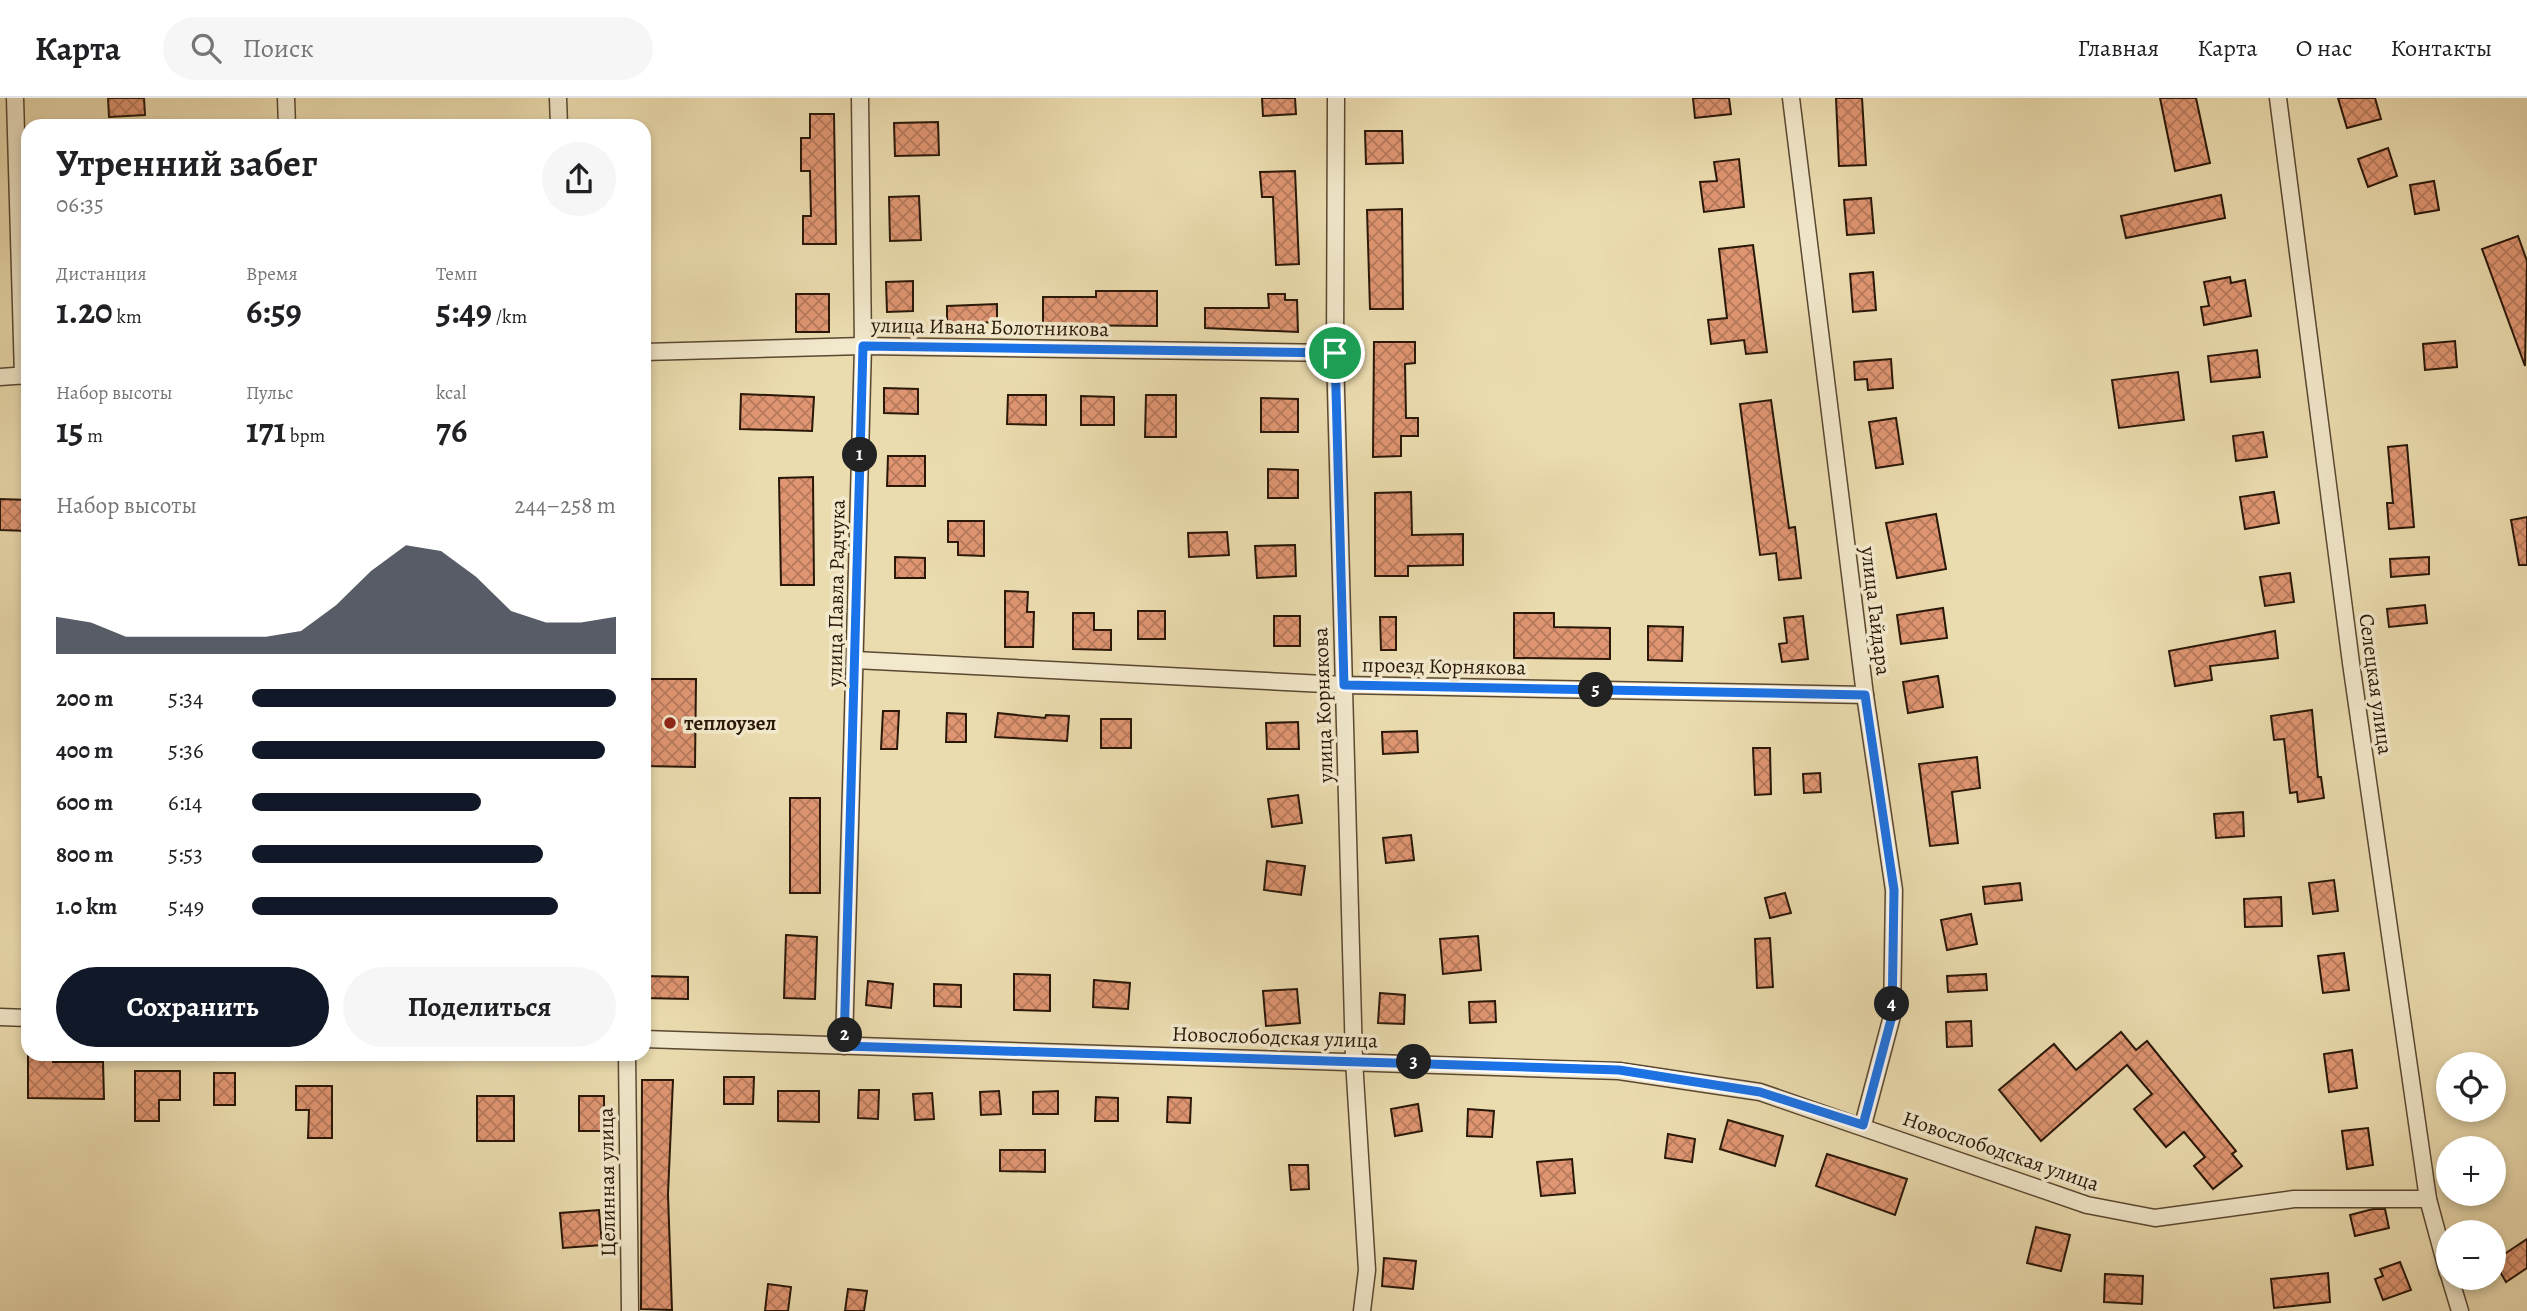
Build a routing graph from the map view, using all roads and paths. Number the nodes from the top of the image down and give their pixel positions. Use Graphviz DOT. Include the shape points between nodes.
graph roads {
  1 [pos="15,98"];
  2 [pos="286,98"];
  3 [pos="558,98"];
  4 [pos="860,98"];
  5 [pos="1336,98"];
  6 [pos="1791,98"];
  7 [pos="2278,98"];
  8 [pos="288,119"];
  9 [pos="559,119"];
  10 [pos="21,249"];
  11 [pos="863,346"];
  12 [pos="651,352"];
  13 [pos="1335,353"];
  14 [pos="21,375"];
  15 [pos="0,377"];
  16 [pos="855,660"];
  17 [pos="1344,685"];
  18 [pos="1865,695"];
  19 [pos="0,1017"];
  20 [pos="21,1018"];
  21 [pos="651,1039"];
  22 [pos="844,1046"];
  23 [pos="1354,1060"];
  24 [pos="627,1061"];
  25 [pos="1863,1125"];
  26 [pos="2428,1199"];
  27 [pos="2436,1228"];
  28 [pos="2454,1290"];
  29 [pos="630,1311"];
  30 [pos="1362,1311"];
  31 [pos="2460,1311"];
  1 -- 10 [label="street"];
  2 -- 8 [label="street"];
  3 -- 9 [label="street"];
  4 -- 11 [label="street, улица Павла Радчука"];
  5 -- 13 [label="street, улица Корнякова"];
  6 -- 18 [label="street, улица Гайдара"];
  7 -- 26 [label="street, Селецкая улица" via="2351,663"];
  11 -- 12 [label="street, улица Ивана Болотникова"];
  11 -- 13 [label="street, улица Ивана Болотникова"];
  11 -- 16 [label="street, улица Павла Радчука"];
  13 -- 17 [label="street, улица Корнякова"];
  14 -- 15 [label="street"];
  16 -- 17 [label="street, проезд Корнякова"];
  16 -- 22 [label="street, улица Павла Радчука"];
  17 -- 18 [label="street, проезд Корнякова"];
  17 -- 23 [label="street, улица Корнякова"];
  18 -- 25 [label="street, улица Гайдара" via="1894,890 1892,1016"];
  19 -- 20 [label="street"];
  21 -- 22 [label="street, Новослободская улица"];
  22 -- 23 [label="street, Новослободская улица"];
  23 -- 25 [label="street, Новослободская улица" via="1619,1070 1760,1092"];
  23 -- 30 [label="street, улица Корнякова" via="1367,1270"];
  24 -- 29 [label="street, Целинная улица"];
  25 -- 26 [label="street, Новослободская улица" via="2087,1205 2155,1218 2294,1199"];
  26 -- 27 [label="street, Селецкая улица"];
  28 -- 31 [label="street, Селецкая улица"];
}
